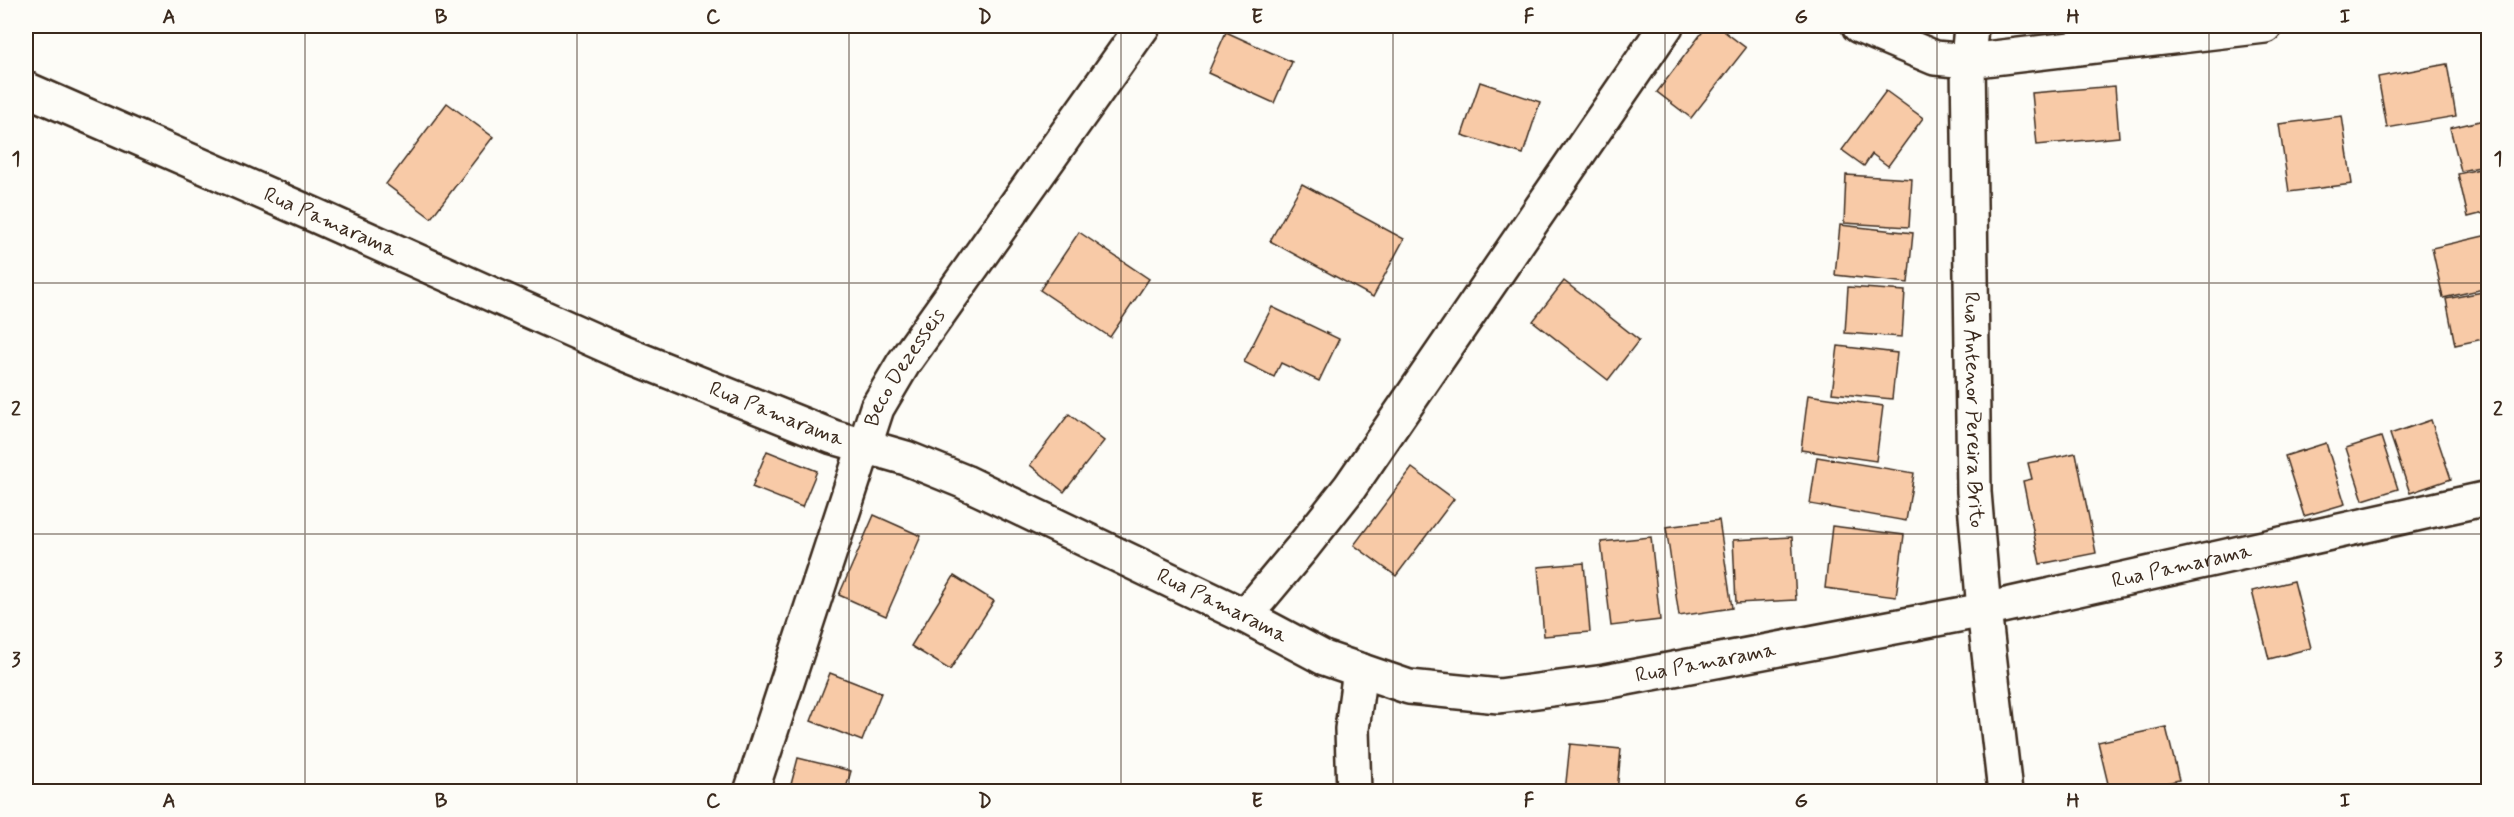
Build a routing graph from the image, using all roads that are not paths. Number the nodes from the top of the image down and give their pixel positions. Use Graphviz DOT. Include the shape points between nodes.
graph roads {
  1 [pos="1143,26"];
  2 [pos="1666,26"];
  3 [pos="1860,26"];
  4 [pos="1971,26"];
  5 [pos="2265,26"];
  6 [pos="1968,61"];
  7 [pos="26,89"];
  8 [pos="864,446"];
  9 [pos="2488,498"];
  10 [pos="1984,610"];
  11 [pos="1245,616"];
  12 [pos="1360,670"];
  13 [pos="751,792"];
  14 [pos="1354,792"];
  15 [pos="2006,792"];
  1 -- 8 [label="street, Beco Dezesseis" via="903,364 877,408"];
  2 -- 11 [label="street" via="1350,488"];
  3 -- 6 [label="street" via="1935,58"];
  4 -- 6 [label="street, Rua Antenor Pereira Brito"];
  5 -- 6 [label="street"];
  6 -- 10 [label="street, Rua Antenor Pereira Brito" via="1974,492"];
  7 -- 8 [label="street, Rua Pamarama" via="623,353"];
  8 -- 11 [label="street, Rua Pamarama" via="964,482"];
  8 -- 13 [label="street, Beco Dezesseis"];
  9 -- 10 [label="street, Rua Pamarama"];
  10 -- 12 [label="street, Rua Pamarama" via="1605,681 1499,696 1409,687"];
  10 -- 15 [label="street, Rua Antenor Pereira Brito"];
  11 -- 12 [label="street, Rua Pamarama" via="1324,658"];
  12 -- 14 [label="street" via="1352,729"];
}
